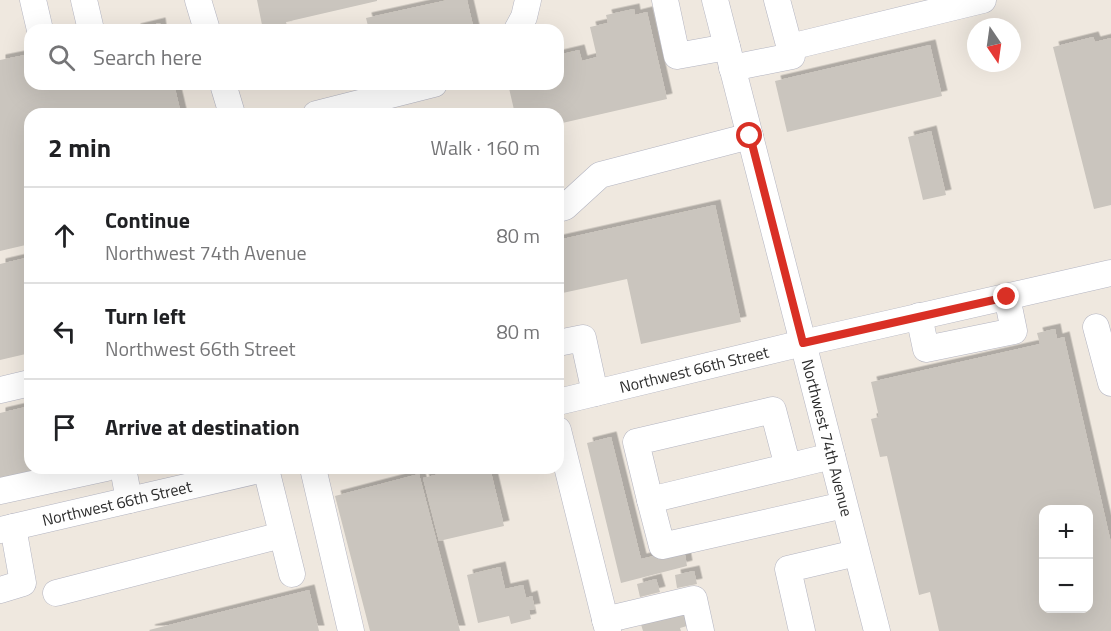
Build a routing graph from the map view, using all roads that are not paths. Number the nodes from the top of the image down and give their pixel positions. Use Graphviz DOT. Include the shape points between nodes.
graph roads {
  1 [pos="33,0"];
  2 [pos="84,0"];
  3 [pos="198,0"];
  4 [pos="528,0"];
  5 [pos="665,0"];
  6 [pos="715,0"];
  7 [pos="777,0"];
  8 [pos="983,0"];
  9 [pos="39,24"];
  10 [pos="90,24"];
  11 [pos="205,24"];
  12 [pos="520,24"];
  13 [pos="790,47"];
  14 [pos="730,57"];
  15 [pos="225,90"];
  16 [pos="410,90"];
  17 [pos="230,108"];
  18 [pos="340,108"];
  19 [pos="750,136"];
  20 [pos="564,207"];
  21 [pos="1111,273"];
  22 [pos="1007,297"];
  23 [pos="919,316"];
  24 [pos="1096,327"];
  25 [pos="564,342"];
  26 [pos="803,343"];
  27 [pos="1111,383"];
  28 [pos="24,384"];
  29 [pos="0,390"];
  30 [pos="595,393"];
  31 [pos="564,401"];
  32 [pos="564,454"];
  33 [pos="832,456"];
  34 [pos="788,467"];
  35 [pos="79,474"];
  36 [pos="124,474"];
  37 [pos="241,474"];
  38 [pos="268,474"];
  39 [pos="314,474"];
  40 [pos="10,489"];
  41 [pos="129,500"];
  42 [pos="650,500"];
  43 [pos="844,505"];
  44 [pos="14,527"];
  45 [pos="282,535"];
  46 [pos="856,552"];
  47 [pos="292,574"];
  48 [pos="0,590"];
  49 [pos="56,593"];
  50 [pos="606,625"];
  51 [pos="351,631"];
  52 [pos="701,631"];
  53 [pos="802,631"];
  54 [pos="877,631"];
  1 -- 9 [label="street"];
  2 -- 10 [label="street"];
  3 -- 11 [label="street"];
  4 -- 12 [label="street"];
  5 -- 14 [label="street" via="678,56"];
  6 -- 14 [label="street, Northwest 74th Avenue"];
  7 -- 13 [label="street"];
  8 -- 13 [label="street"];
  13 -- 14 [label="street" via="792,56"];
  14 -- 19 [label="street, Northwest 74th Avenue"];
  15 -- 17 [label="street"];
  16 -- 18 [label="street"];
  19 -- 20 [label="street" via="600,175"];
  19 -- 26 [label="street, Northwest 74th Avenue"];
  21 -- 22 [label="street, Northwest 66th Street"];
  22 -- 23 [label="street, Northwest 66th Street"];
  22 -- 23 [label="street" via="1014,331 926,349"];
  23 -- 26 [label="street, Northwest 66th Street"];
  24 -- 27 [label="street"];
  25 -- 30 [label="street" via="583,338"];
  26 -- 30 [label="street, Northwest 66th Street"];
  26 -- 33 [label="street, Northwest 74th Avenue"];
  28 -- 29 [label="street"];
  30 -- 31 [label="street, Northwest 66th Street"];
  32 -- 50 [label="street"];
  33 -- 34 [label="street"];
  33 -- 43 [label="street, Northwest 74th Avenue"];
  34 -- 42 [label="street"];
  34 -- 42 [label="street" via="773,410 636,442"];
  35 -- 40 [label="street"];
  36 -- 41 [label="street"];
  37 -- 41 [label="street, Northwest 66th Street"];
  38 -- 45 [label="street"];
  39 -- 51 [label="street"];
  40 -- 44 [label="street"];
  41 -- 44 [label="street, Northwest 66th Street"];
  42 -- 43 [label="street" via="662,546"];
  43 -- 46 [label="street, Northwest 74th Avenue"];
  44 -- 48 [label="street" via="23,583"];
  45 -- 47 [label="street"];
  45 -- 49 [label="street"];
  46 -- 53 [label="street" via="788,568"];
  46 -- 54 [label="street, Northwest 74th Avenue"];
  50 -- 52 [label="street" via="694,599"];
}
